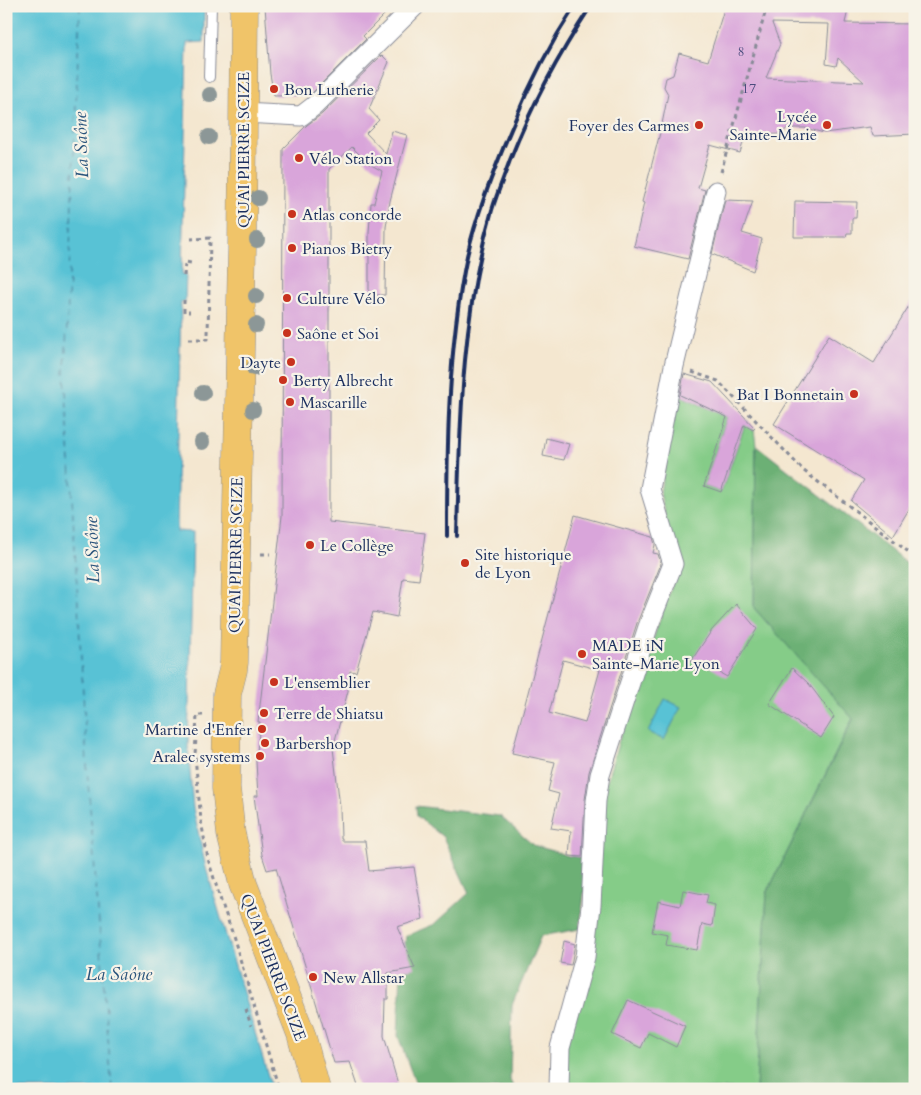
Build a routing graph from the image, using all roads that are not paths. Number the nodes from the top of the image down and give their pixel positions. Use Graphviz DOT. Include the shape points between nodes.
graph roads {
  1 [pos="211,6"];
  2 [pos="244,6"];
  3 [pos="415,6"];
  4 [pos="210,77"];
  5 [pos="244,113"];
  6 [pos="716,191"];
  7 [pos="316,1089"];
  8 [pos="559,1089"];
  1 -- 4 [label="lane"];
  2 -- 5 [label="main road, QUAI PIERRE SCIZE"];
  3 -- 5 [label="street" via="300,116"];
  5 -- 7 [label="main road, QUAI PIERRE SCIZE" via="234,662 227,694 226,788 231,834 243,884 301,1034"];
  6 -- 8 [label="street" via="680,368 650,489 673,564 648,627 600,775 585,957 560,1048"];
}
